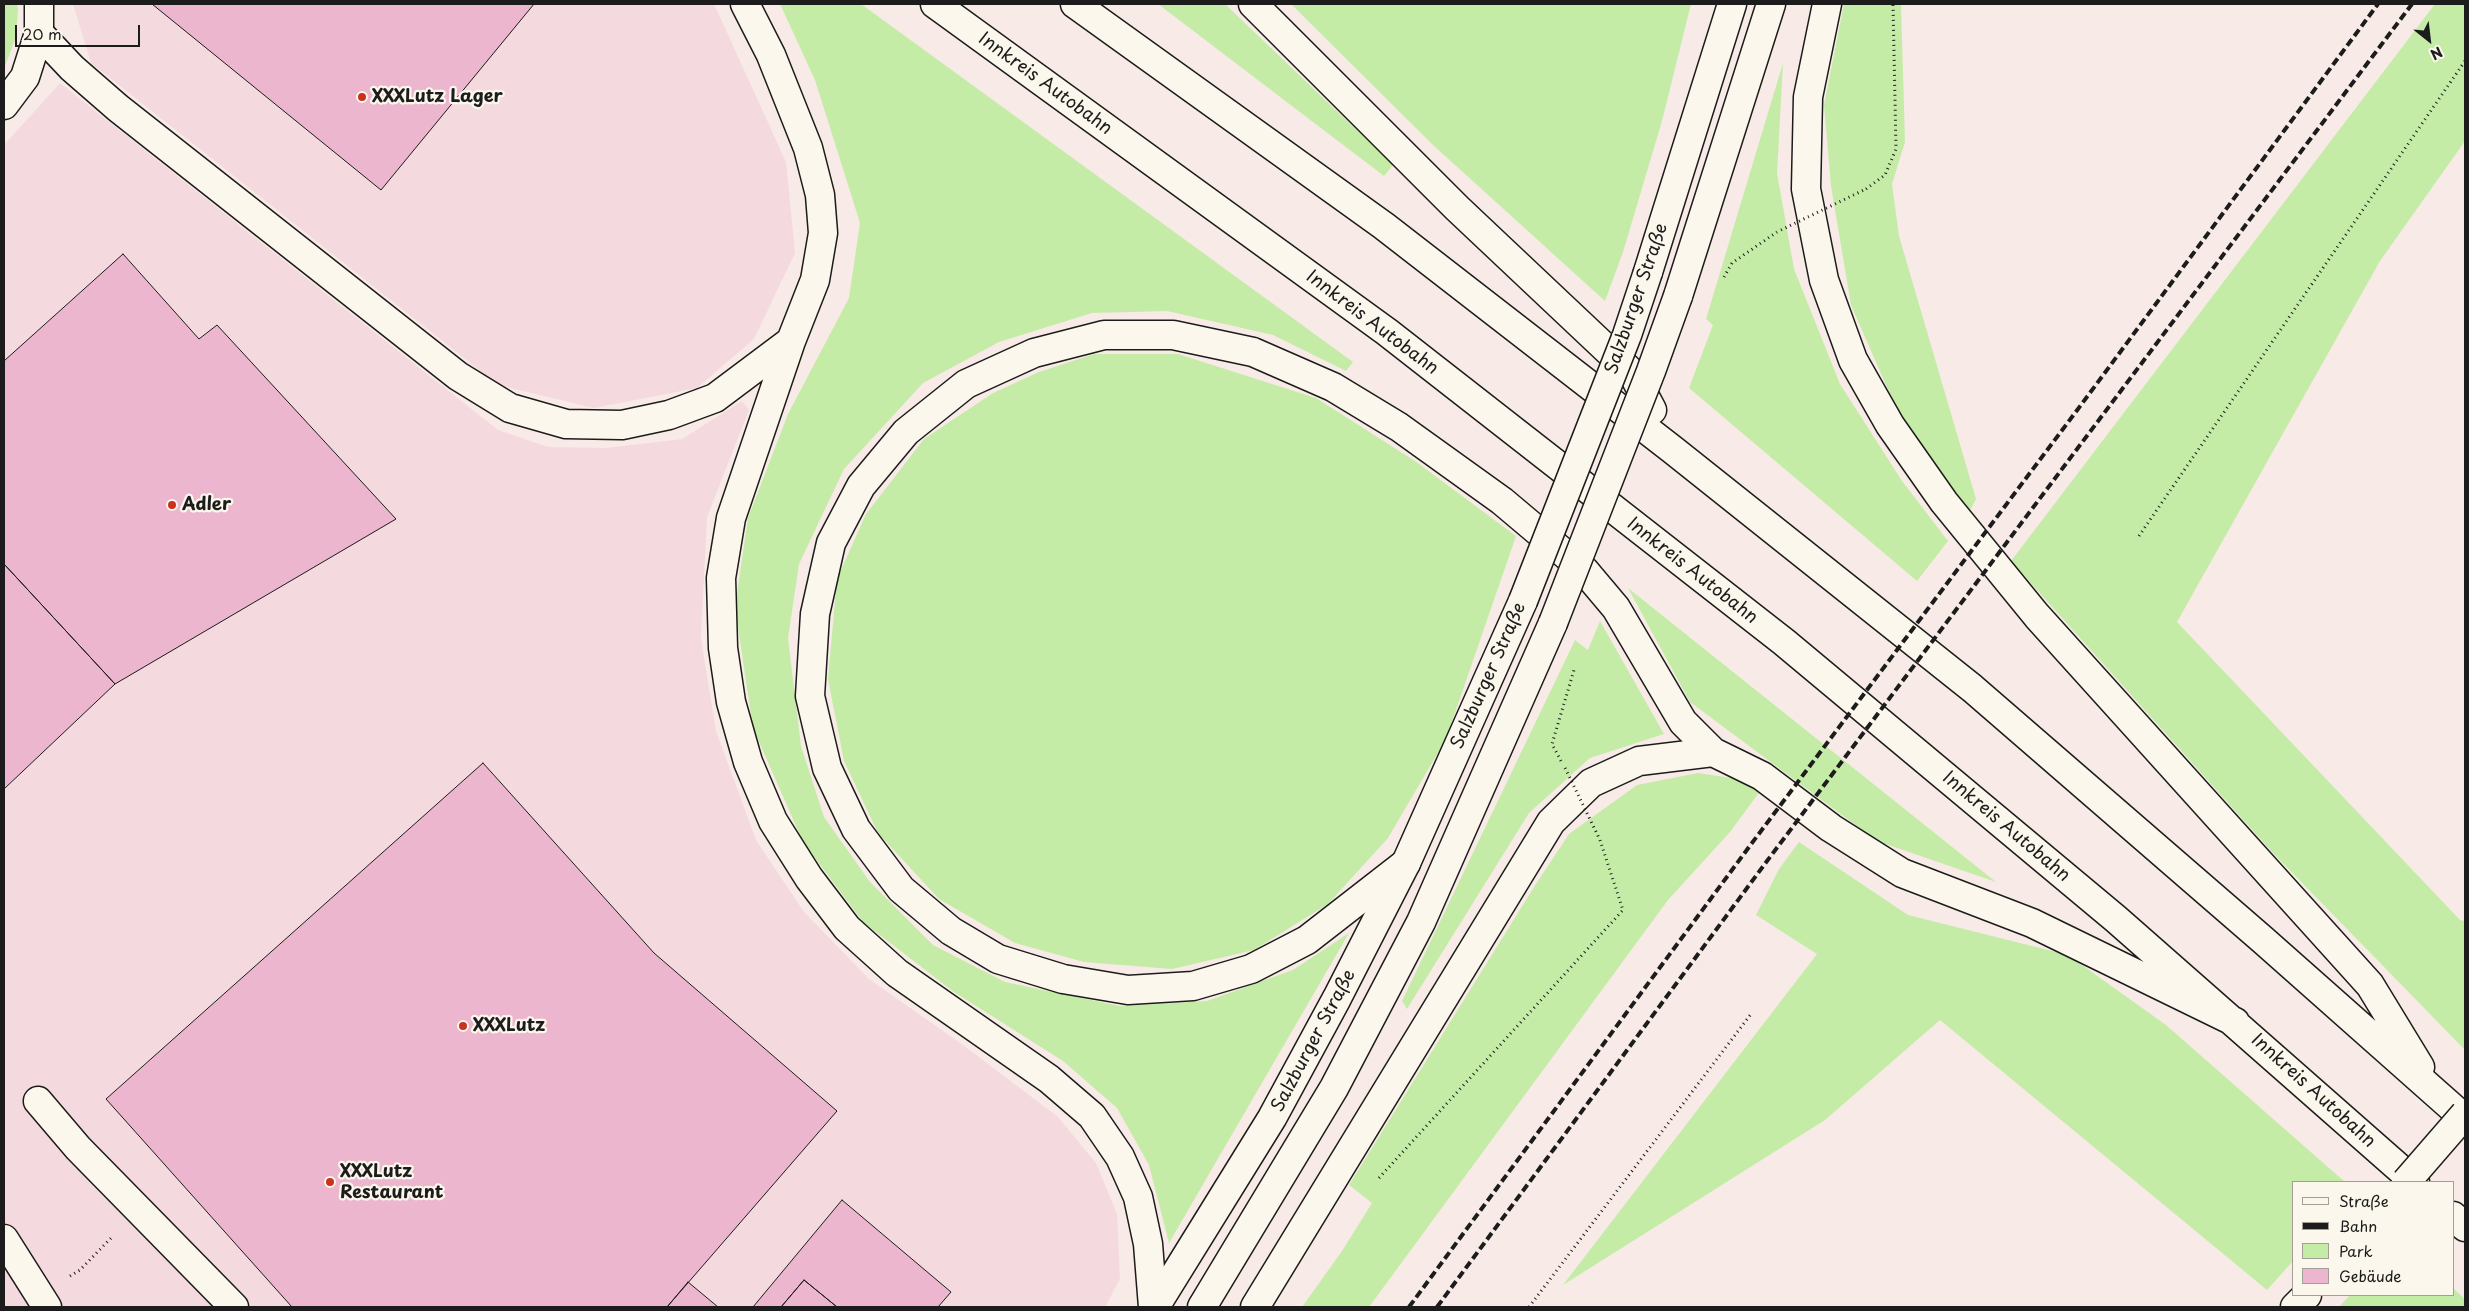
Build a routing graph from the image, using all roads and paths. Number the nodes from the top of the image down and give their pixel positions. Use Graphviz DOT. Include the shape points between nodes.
graph roads {
  1 [pos="39,4"];
  2 [pos="745,4"];
  3 [pos="935,4"];
  4 [pos="1075,4"];
  5 [pos="1253,4"];
  6 [pos="1732,4"];
  7 [pos="1771,4"];
  8 [pos="1826,4"];
  9 [pos="1893,4"];
  10 [pos="39,33"];
  11 [pos="2465,62"];
  12 [pos="4,105"];
  13 [pos="1722,280"];
  14 [pos="791,341"];
  15 [pos="1673,450"];
  16 [pos="2140,536"];
  17 [pos="1577,663"];
  18 [pos="1714,752"];
  19 [pos="1406,863"];
  20 [pos="1751,1014"];
  21 [pos="2235,1022"];
  22 [pos="2435,1092"];
  23 [pos="38,1102"];
  24 [pos="2465,1114"];
  25 [pos="2465,1119"];
  26 [pos="1378,1178"];
  27 [pos="2407,1181"];
  28 [pos="2414,1181"];
  29 [pos="138,1210"];
  30 [pos="2454,1217"];
  31 [pos="2465,1227"];
  32 [pos="4,1239"];
  33 [pos="2306,1296"];
  34 [pos="42,1300"];
  35 [pos="234,1307"];
  36 [pos="1154,1307"];
  37 [pos="1202,1307"];
  38 [pos="1255,1307"];
  39 [pos="1529,1307"];
  40 [pos="2295,1307"];
  1 -- 10 [label="main road"];
  2 -- 14 [label="main road" via="771,55 801,131 820,195 823,233 815,280"];
  3 -- 21 [label="main road, Innkreis Autobahn" via="1386,332 1776,636 2094,900"];
  4 -- 15 [label="main road" via="1384,226"];
  5 -- 15 [label="main road" via="1457,208 1633,374"];
  6 -- 19 [label="main road, Salzburger Straße, bridge" via="1627,335 1523,601"];
  7 -- 37 [label="main road, Salzburger Straße, bridge" via="1678,296 1552,623 1421,922 1334,1088"];
  8 -- 22 [label="main road" via="1808,96 1806,189 1824,280 1858,368 1890,425 1944,502 2037,616 2370,985"];
  9 -- 13 [label="path, bridge" via="1896,149 1885,175 1866,189 1781,230 1732,263"];
  10 -- 12 [label="main road" via="25,77"];
  10 -- 14 [label="main road" via="72,68 118,108 458,376 510,408 566,424 622,425 669,415 714,398"];
  11 -- 16 [label="path"];
  14 -- 36 [label="main road" via="731,518 721,578 723,648 731,702 748,762 773,821 809,878 847,928 898,973 1050,1079 1092,1116 1120,1157 1138,1197 1148,1244"];
  15 -- 22 [label="main road" via="1972,688"];
  17 -- 26 [label="path, bridge" via="1552,744 1600,840 1624,910"];
  18 -- 19 [label="main road" via="1684,722 1616,608 1584,570 1502,501 1399,427 1334,387 1254,352 1173,335 1104,335 1034,353 966,384 906,432 861,486 831,543 815,614 810,696 827,768 856,829 901,889 951,931 998,958 1063,979 1128,990 1193,986 1251,969 1307,940"];
  18 -- 21 [label="main road" via="1762,776 1831,828 1902,873 2032,923"];
  18 -- 38 [label="main road" via="1639,761 1592,784 1552,822"];
  19 -- 36 [label="main road, Salzburger Straße" via="1272,1118"];
  20 -- 39 [label="path"];
  21 -- 28 [label="main road, Innkreis Autobahn"];
  22 -- 25 [label="main road"];
  23 -- 29 [label="main road"];
  24 -- 27 [label="main road, bridge"];
  29 -- 34 [label="path" via="80,1270"];
  29 -- 35 [label="main road"];
  30 -- 31 [label="main road"];
  32 -- 34 [label="main road"];
  33 -- 40 [label="main road"];
}
